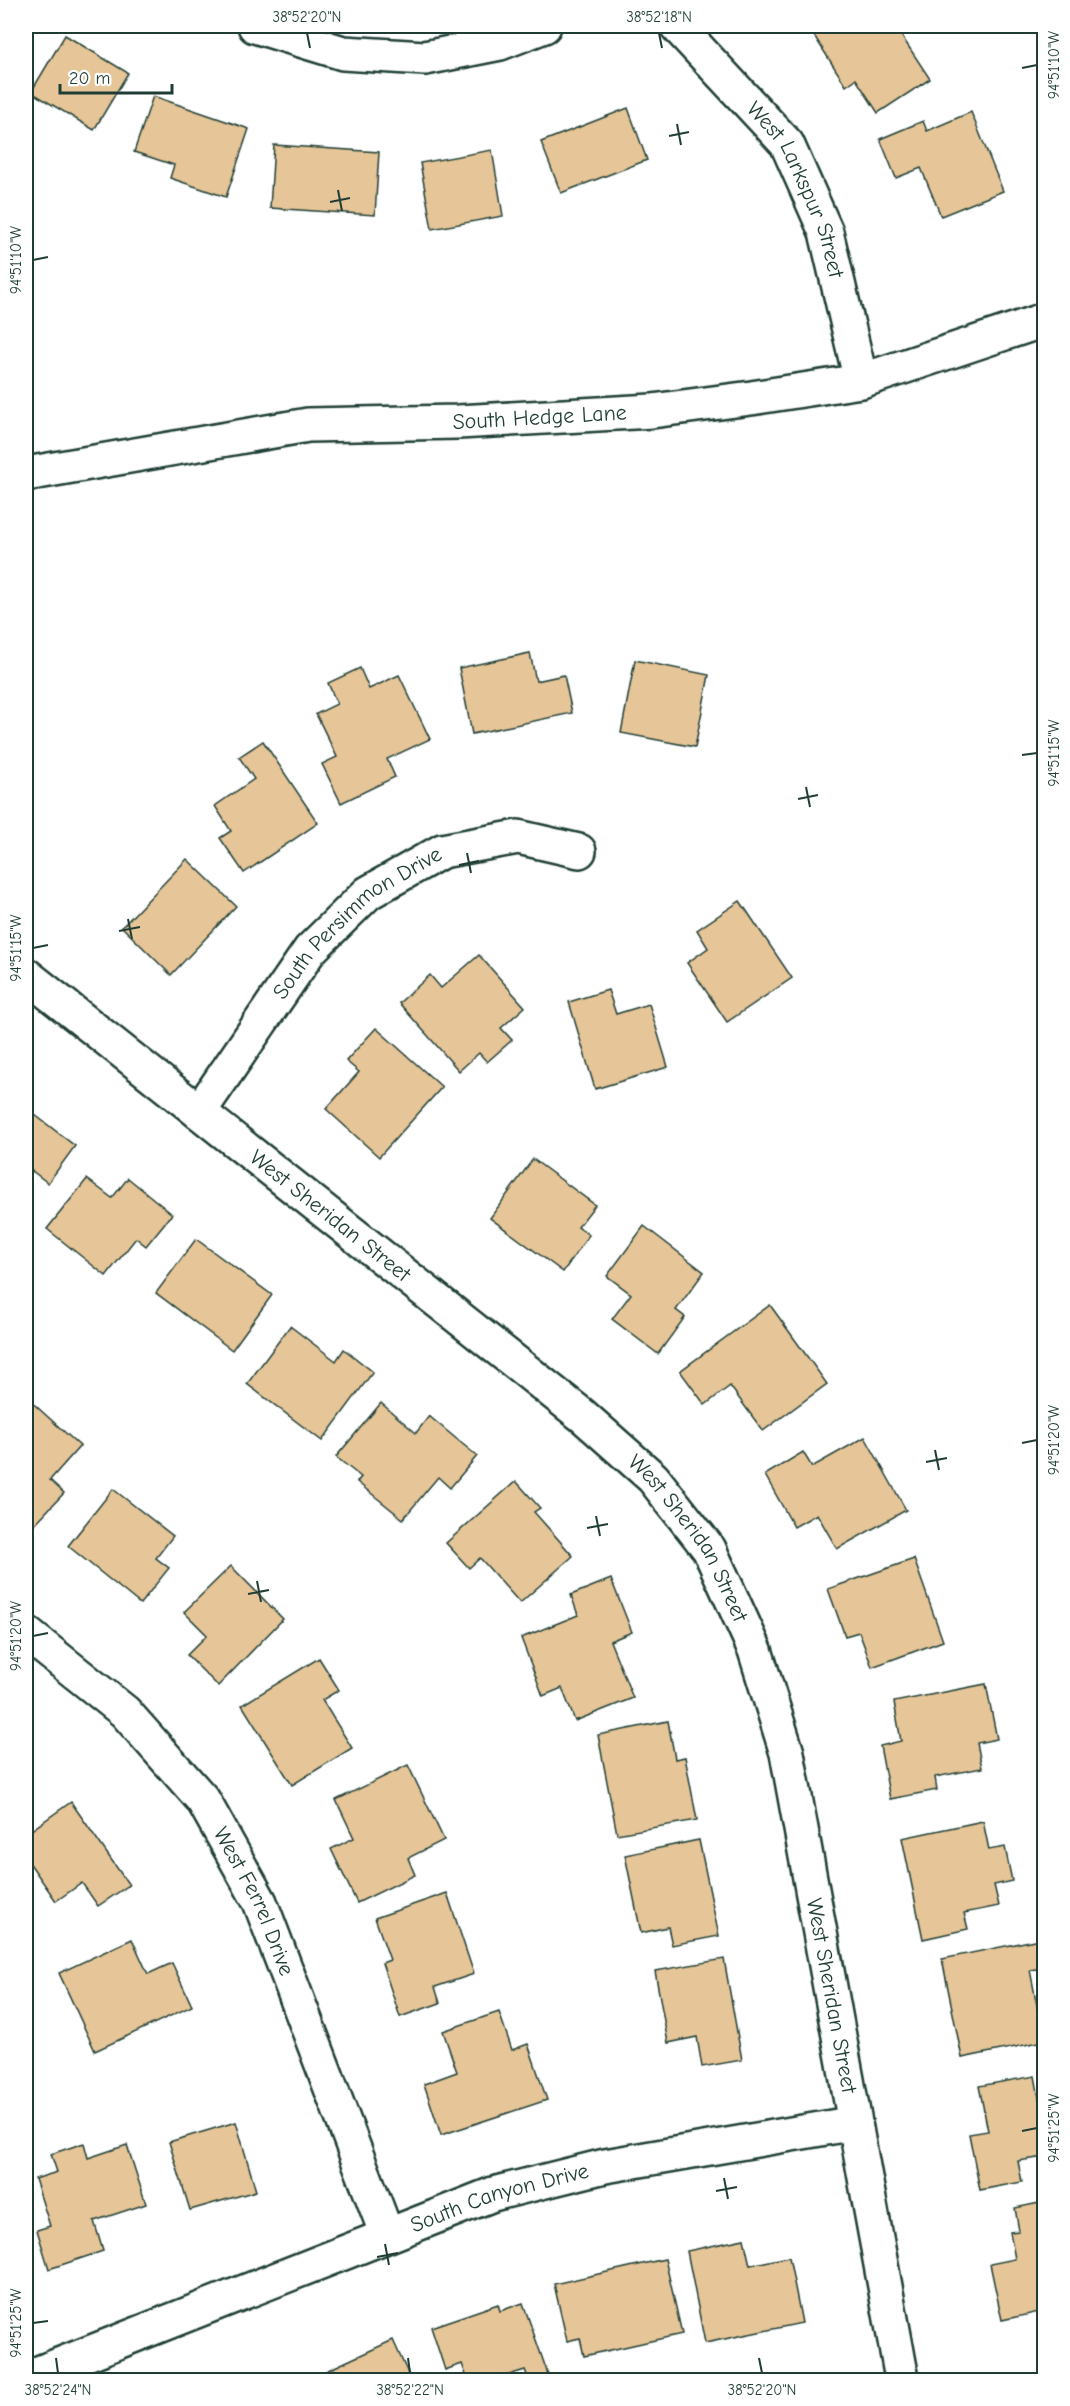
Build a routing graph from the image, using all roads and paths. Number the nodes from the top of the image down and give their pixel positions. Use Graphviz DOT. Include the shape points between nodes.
graph roads {
  1 [pos="255,26"];
  2 [pos="544,26"];
  3 [pos="677,26"];
  4 [pos="1044,321"];
  5 [pos="861,381"];
  6 [pos="26,474"];
  7 [pos="579,851"];
  8 [pos="26,975"];
  9 [pos="199,1112"];
  10 [pos="26,1633"];
  11 [pos="855,2123"];
  12 [pos="387,2235"];
  13 [pos="26,2378"];
  14 [pos="902,2379"];
  1 -- 2 [label="street" via="342,53 425,58 500,43"];
  3 -- 5 [label="street, West Larkspur Street" via="787,144 826,232"];
  4 -- 5 [label="street, South Hedge Lane"];
  5 -- 6 [label="street, South Hedge Lane" via="652,411 458,422 308,425"];
  7 -- 9 [label="street, South Persimmon Drive" via="518,837 442,851 368,893 310,950"];
  8 -- 9 [label="street, West Sheridan Street"];
  9 -- 11 [label="street, West Sheridan Street" via="583,1416 653,1478 709,1549 755,1650 787,1753"];
  10 -- 12 [label="street, West Ferrel Drive" via="125,1712 203,1800 260,1902"];
  11 -- 12 [label="street, South Canyon Drive" via="605,2166 493,2194"];
  11 -- 14 [label="street, West Sheridan Street"];
  12 -- 13 [label="street, South Canyon Drive"];
}
